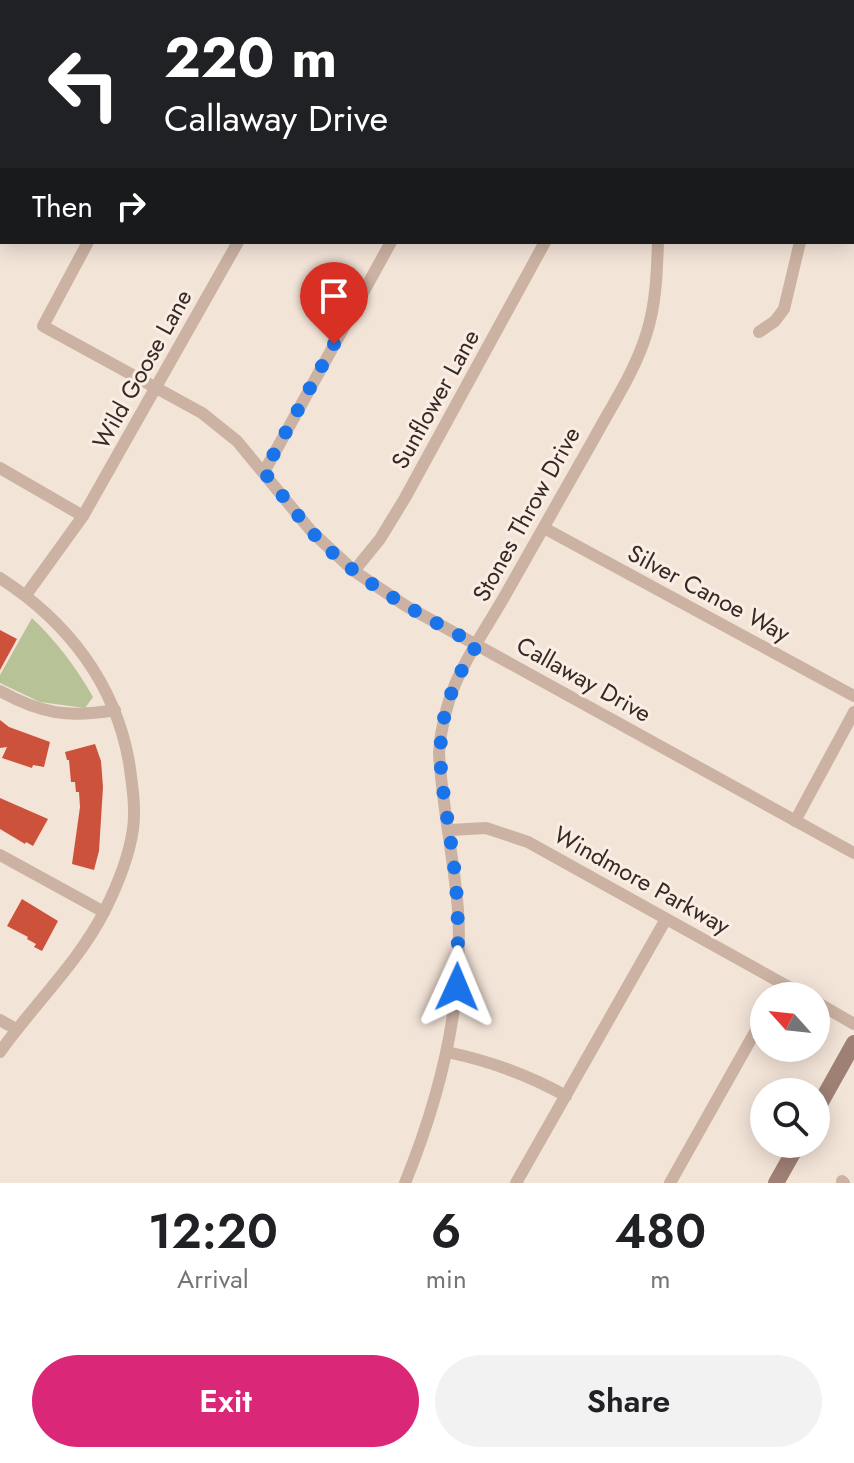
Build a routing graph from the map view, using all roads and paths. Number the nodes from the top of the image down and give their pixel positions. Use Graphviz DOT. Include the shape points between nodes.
graph roads {
  1 [pos="87,244"];
  2 [pos="237,244"];
  3 [pos="390,244"];
  4 [pos="544,244"];
  5 [pos="658,244"];
  6 [pos="800,244"];
  7 [pos="759,332"];
  8 [pos="158,387"];
  9 [pos="0,468"];
  10 [pos="264,472"];
  11 [pos="83,516"];
  12 [pos="544,528"];
  13 [pos="354,571"];
  14 [pos="0,578"];
  15 [pos="26,595"];
  16 [pos="477,645"];
  17 [pos="0,691"];
  18 [pos="854,696"];
  19 [pos="115,710"];
  20 [pos="854,712"];
  21 [pos="795,821"];
  22 [pos="450,830"];
  23 [pos="854,853"];
  24 [pos="0,855"];
  25 [pos="104,912"];
  26 [pos="666,919"];
  27 [pos="780,982"];
  28 [pos="830,1010"];
  29 [pos="0,1020"];
  30 [pos="854,1024"];
  31 [pos="16,1029"];
  32 [pos="750,1041"];
  33 [pos="854,1043"];
  34 [pos="0,1052"];
  35 [pos="447,1052"];
  36 [pos="830,1086"];
  37 [pos="566,1096"];
  38 [pos="790,1158"];
  39 [pos="405,1183"];
  40 [pos="516,1183"];
  41 [pos="670,1183"];
  42 [pos="776,1183"];
  1 -- 8 [label="street, Callaway Drive" via="43,326"];
  2 -- 8 [label="street, Wild Goose Lane"];
  3 -- 10 [label="street"];
  4 -- 13 [label="street, Sunflower Lane" via="405,498"];
  5 -- 12 [label="street, Stones Throw Drive" via="655,297 638,355"];
  6 -- 7 [label="street" via="784,309"];
  8 -- 10 [label="street, Callaway Drive" via="237,441"];
  8 -- 11 [label="street, Wild Goose Lane"];
  9 -- 11 [label="street"];
  10 -- 13 [label="street, Callaway Drive" via="312,532"];
  11 -- 15 [label="street, Wild Goose Lane"];
  12 -- 16 [label="street, Stones Throw Drive"];
  12 -- 18 [label="street, Silver Canoe Way"];
  13 -- 16 [label="street, Callaway Drive"];
  14 -- 15 [label="street"];
  15 -- 19 [label="street" via="88,659"];
  16 -- 21 [label="street, Callaway Drive"];
  16 -- 22 [label="street, Stones Throw Drive" via="459,671 441,727 440,774"];
  17 -- 19 [label="street" via="45,711 69,715"];
  19 -- 25 [label="street" via="133,788 133,827 126,862"];
  20 -- 21 [label="street"];
  21 -- 23 [label="street, Callaway Drive"];
  22 -- 26 [label="street, Windmore Parkway" via="486,828 509,834"];
  22 -- 35 [label="street, Stones Throw Drive" via="458,915 457,987"];
  24 -- 25 [label="street"];
  25 -- 31 [label="street" via="69,966"];
  26 -- 27 [label="street, Windmore Parkway"];
  26 -- 37 [label="street"];
  28 -- 30 [label="street"];
  29 -- 31 [label="street"];
  31 -- 34 [label="street"];
  32 -- 41 [label="street"];
  33 -- 36 [label="street"];
  35 -- 37 [label="street" via="506,1067"];
  35 -- 39 [label="street, Stones Throw Drive"];
  37 -- 40 [label="street"];
  38 -- 42 [label="street"];
}
